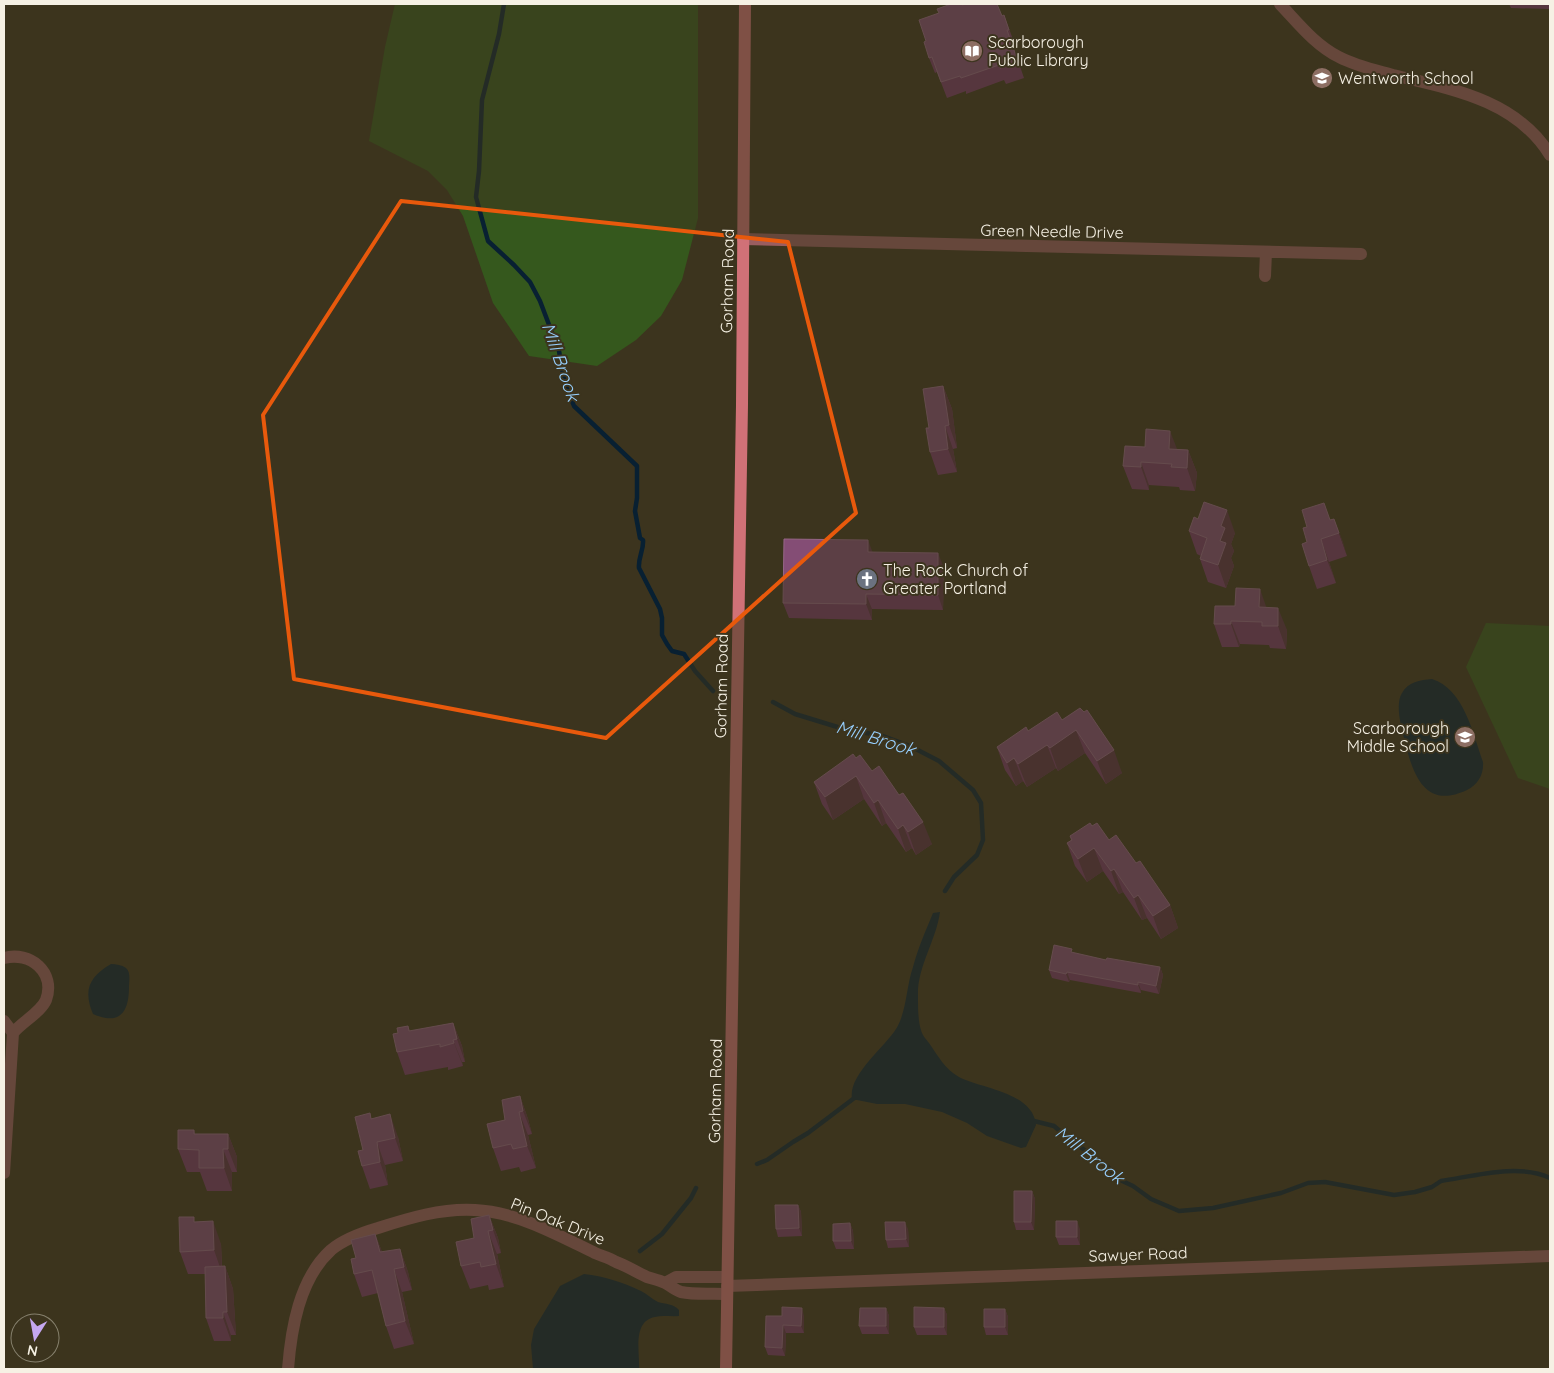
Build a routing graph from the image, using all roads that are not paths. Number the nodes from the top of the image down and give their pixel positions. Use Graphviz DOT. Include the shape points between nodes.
graph roads {
  1 [pos="745,4"];
  2 [pos="1280,4"];
  3 [pos="1548,148"];
  4 [pos="744,240"];
  5 [pos="1266,252"];
  6 [pos="1361,254"];
  7 [pos="1265,276"];
  8 [pos="4,958"];
  9 [pos="4,1021"];
  10 [pos="13,1033"];
  11 [pos="4,1173"];
  12 [pos="1550,1256"];
  13 [pos="665,1283"];
  14 [pos="727,1285"];
  15 [pos="288,1369"];
  16 [pos="726,1369"];
  1 -- 4 [label="main road, Gorham Road"];
  2 -- 3 [label="street" via="1319,44 1340,58 1483,100 1512,115"];
  4 -- 5 [label="street, Green Needle Drive"];
  4 -- 14 [label="main road, Gorham Road"];
  5 -- 6 [label="street, Green Needle Drive"];
  5 -- 7 [label="street"];
  8 -- 10 [label="street" via="26,958 42,970 47,980 46,1000"];
  9 -- 10 [label="street"];
  10 -- 11 [label="street"];
  12 -- 14 [label="street, Sawyer Road"];
  13 -- 14 [label="street, Sawyer Road" via="682,1277"];
  13 -- 15 [label="street, Pin Oak Drive" via="568,1239 502,1215 456,1210 404,1220 354,1236 329,1251 311,1278 297,1310"];
  14 -- 16 [label="main road, Gorham Road"];
}
